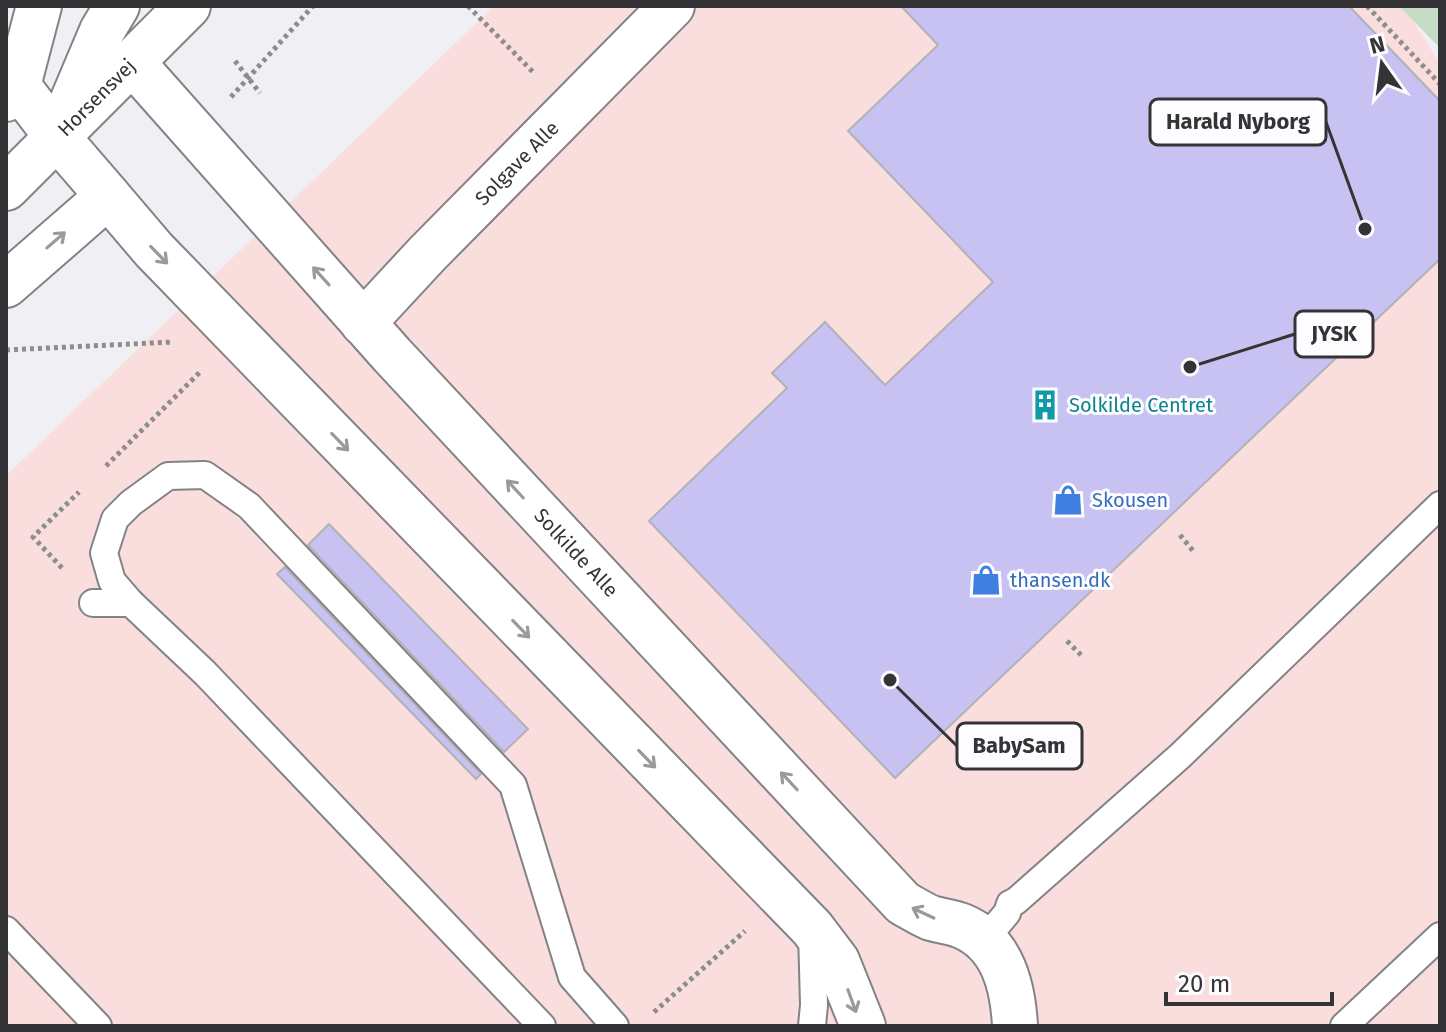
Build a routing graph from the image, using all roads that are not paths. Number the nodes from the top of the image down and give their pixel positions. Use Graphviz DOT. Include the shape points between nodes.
graph roads {
  1 [pos="11,6"];
  2 [pos="39,6"];
  3 [pos="188,6"];
  4 [pos="672,6"];
  5 [pos="6,10"];
  6 [pos="99,14"];
  7 [pos="132,62"];
  8 [pos="10,85"];
  9 [pos="57,137"];
  10 [pos="6,188"];
  11 [pos="108,196"];
  12 [pos="6,285"];
  13 [pos="363,323"];
  14 [pos="1440,505"];
  15 [pos="93,603"];
  16 [pos="131,603"];
  17 [pos="812,928"];
  18 [pos="6,930"];
  19 [pos="1440,936"];
  20 [pos="985,939"];
  21 [pos="98,1026"];
  22 [pos="542,1026"];
  23 [pos="615,1026"];
  24 [pos="812,1026"];
  25 [pos="863,1026"];
  26 [pos="1015,1026"];
  27 [pos="1344,1026"];
  1 -- 5 [label="street"];
  2 -- 8 [label="street"];
  3 -- 7 [label="street, Horsensvej"];
  4 -- 13 [label="street, Solgave Alle"];
  6 -- 7 [label="street, Solkilde Alle"];
  6 -- 9 [label="street"];
  7 -- 9 [label="street, Horsensvej"];
  13 -- 7 [label="street, Solkilde Alle, one-way"];
  8 -- 9 [label="street"];
  9 -- 10 [label="street, Horsensvej"];
  9 -- 11 [label="street"];
  12 -- 11 [label="street, one-way"];
  11 -- 17 [label="street, one-way" via="128,223"];
  20 -- 13 [label="street, Solkilde Alle, one-way" via="903,903"];
  14 -- 20 [label="lane" via="1180,756 1010,904"];
  15 -- 16 [label="lane"];
  16 -- 22 [label="lane" via="205,673"];
  16 -- 23 [label="lane" via="112,581 104,553 115,519 131,503 168,476 205,475 249,506 513,785 572,977"];
  17 -- 24 [label="lane"];
  17 -- 25 [label="street, one-way" via="837,961"];
  18 -- 21 [label="lane"];
  19 -- 27 [label="lane"];
  20 -- 26 [label="street" via="1006,969"];
}
